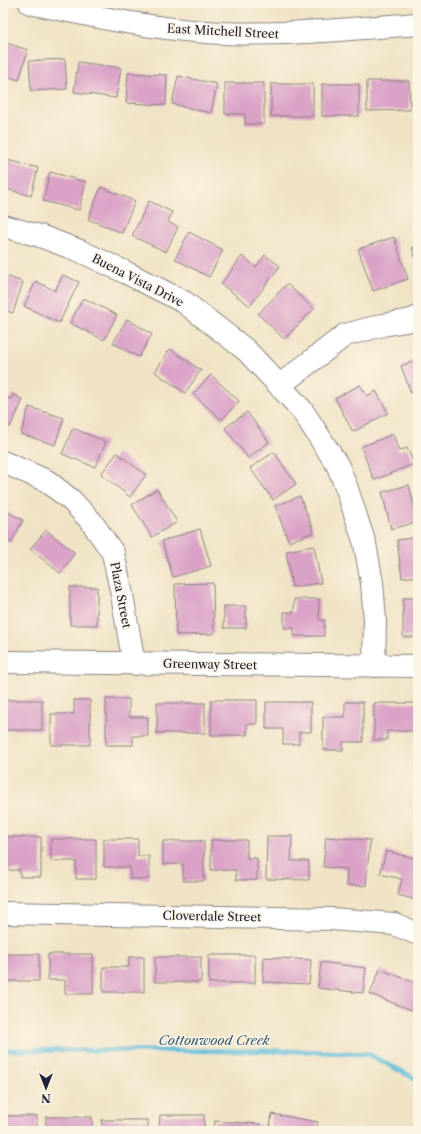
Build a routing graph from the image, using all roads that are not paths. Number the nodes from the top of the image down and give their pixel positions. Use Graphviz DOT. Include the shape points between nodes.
graph roads {
  1 [pos="30,3"];
  2 [pos="418,24"];
  3 [pos="3,226"];
  4 [pos="418,317"];
  5 [pos="280,385"];
  6 [pos="3,462"];
  7 [pos="3,662"];
  8 [pos="134,664"];
  9 [pos="374,666"];
  10 [pos="418,666"];
  11 [pos="3,913"];
  12 [pos="418,934"];
  1 -- 2 [label="street, East Mitchell Street" via="141,26 206,32 290,34"];
  3 -- 5 [label="street, Buena Vista Drive" via="80,251 184,302 246,350"];
  4 -- 5 [label="street" via="345,335"];
  5 -- 9 [label="street, Buena Vista Drive" via="302,410 338,466 347,489 365,544 372,583 375,620"];
  6 -- 8 [label="street, Plaza Street" via="47,481 71,500 91,521 113,553"];
  7 -- 8 [label="street, Greenway Street"];
  8 -- 9 [label="street, Greenway Street"];
  9 -- 10 [label="street, Greenway Street"];
  11 -- 12 [label="street, Cloverdale Street" via="332,919 394,924"];
}
